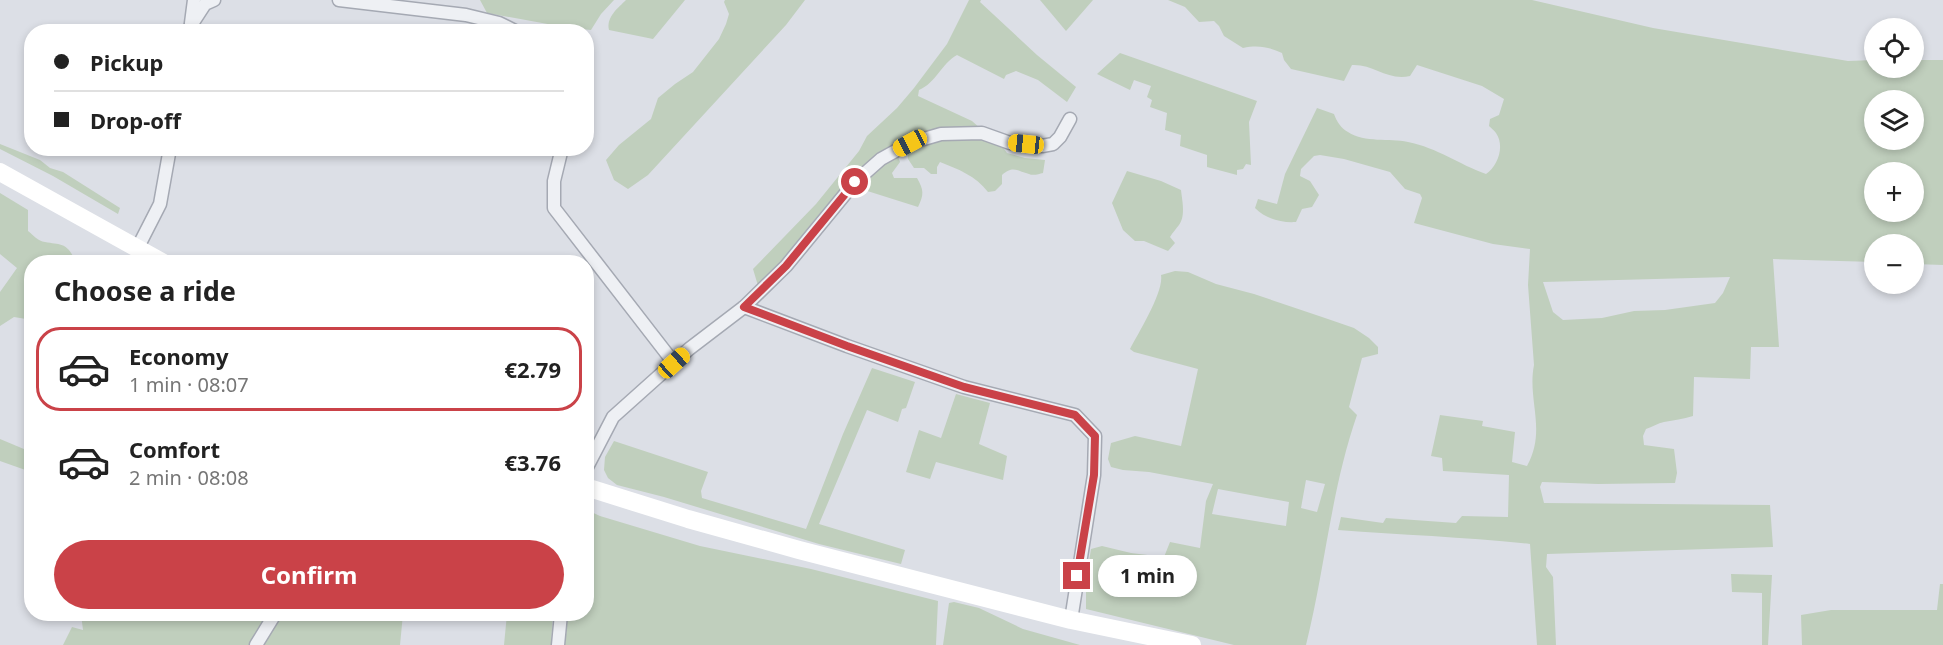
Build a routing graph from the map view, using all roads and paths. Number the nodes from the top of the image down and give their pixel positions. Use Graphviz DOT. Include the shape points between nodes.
graph roads {
  1 [pos="194,0"];
  2 [pos="214,0"];
  3 [pos="339,0"];
  4 [pos="191,24"];
  5 [pos="193,24"];
  6 [pos="501,24"];
  7 [pos="1070,120"];
  8 [pos="169,156"];
  9 [pos="560,156"];
  10 [pos="0,172"];
  11 [pos="137,249"];
  12 [pos="149,255"];
  13 [pos="586,255"];
  14 [pos="594,266"];
  15 [pos="744,307"];
  16 [pos="674,363"];
  17 [pos="594,454"];
  18 [pos="594,490"];
  19 [pos="1071,620"];
  20 [pos="271,621"];
  21 [pos="560,621"];
  22 [pos="256,645"];
  23 [pos="558,645"];
  24 [pos="1191,645"];
  1 -- 4 [label="street"];
  2 -- 5 [label="street" via="205,4"];
  3 -- 6 [label="street" via="466,15"];
  7 -- 15 [label="street" via="1053,144 1010,143 982,133 940,134 910,143 881,159 855,182 786,266"];
  8 -- 11 [label="street" via="160,204"];
  9 -- 13 [label="street" via="554,182 554,208"];
  10 -- 11 [label="main road"];
  11 -- 12 [label="main road"];
  14 -- 16 [label="street"];
  15 -- 16 [label="street"];
  15 -- 19 [label="street" via="964,387 1075,415 1095,436 1094,475"];
  16 -- 17 [label="street" via="613,417"];
  18 -- 19 [label="main road"];
  19 -- 24 [label="main road"];
  20 -- 22 [label="street"];
  21 -- 23 [label="street"];
}
